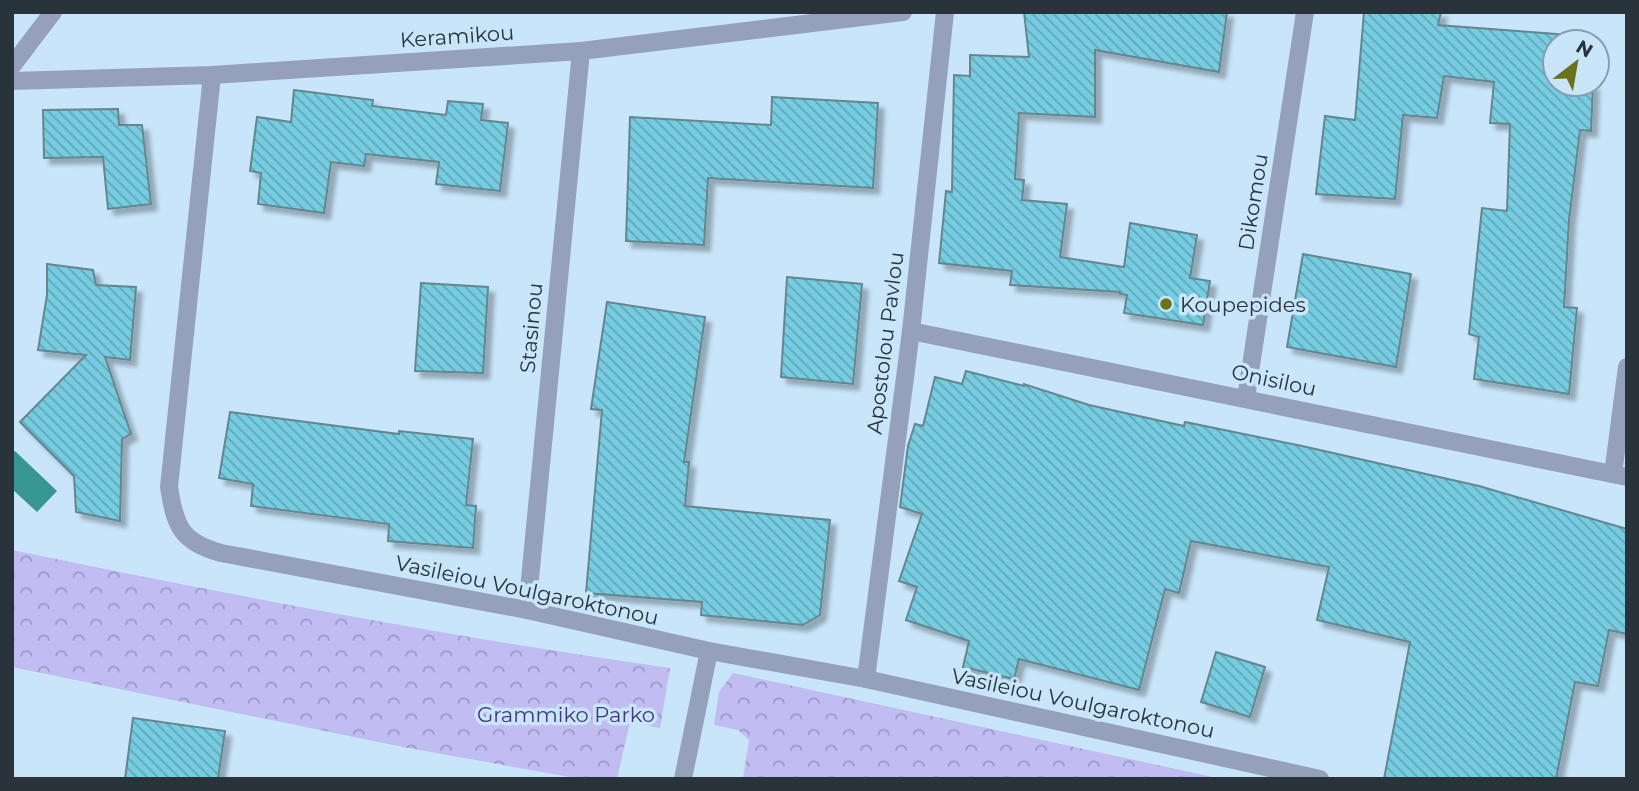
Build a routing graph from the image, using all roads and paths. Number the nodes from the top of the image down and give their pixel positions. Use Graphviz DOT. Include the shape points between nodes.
graph roads {
  1 [pos="53,12"];
  2 [pos="903,12"];
  3 [pos="945,12"];
  4 [pos="1304,12"];
  5 [pos="581,51"];
  6 [pos="12,66"];
  7 [pos="212,75"];
  8 [pos="12,81"];
  9 [pos="911,331"];
  10 [pos="1627,367"];
  11 [pos="1246,398"];
  12 [pos="1620,475"];
  13 [pos="527,610"];
  14 [pos="709,651"];
  15 [pos="866,679"];
  16 [pos="683,779"];
  17 [pos="1320,779"];
  1 -- 6 [label="street"];
  2 -- 5 [label="street, Keramikou"];
  3 -- 9 [label="street, Apostolou Pavlou"];
  4 -- 11 [label="street, Dikomou"];
  5 -- 7 [label="street, Keramikou"];
  5 -- 13 [label="street, Stasinou"];
  7 -- 8 [label="street, Keramikou"];
  7 -- 13 [label="street, Vasileiou Voulgaroktonou" via="169,487 175,522 201,548 221,554"];
  9 -- 11 [label="street, Onisilou"];
  9 -- 15 [label="street, Apostolou Pavlou"];
  10 -- 12 [label="street"];
  11 -- 12 [label="street, Onisilou"];
  13 -- 14 [label="street, Vasileiou Voulgaroktonou"];
  14 -- 15 [label="street, Vasileiou Voulgaroktonou"];
  14 -- 16 [label="street"];
  15 -- 17 [label="street, Vasileiou Voulgaroktonou"];
}
